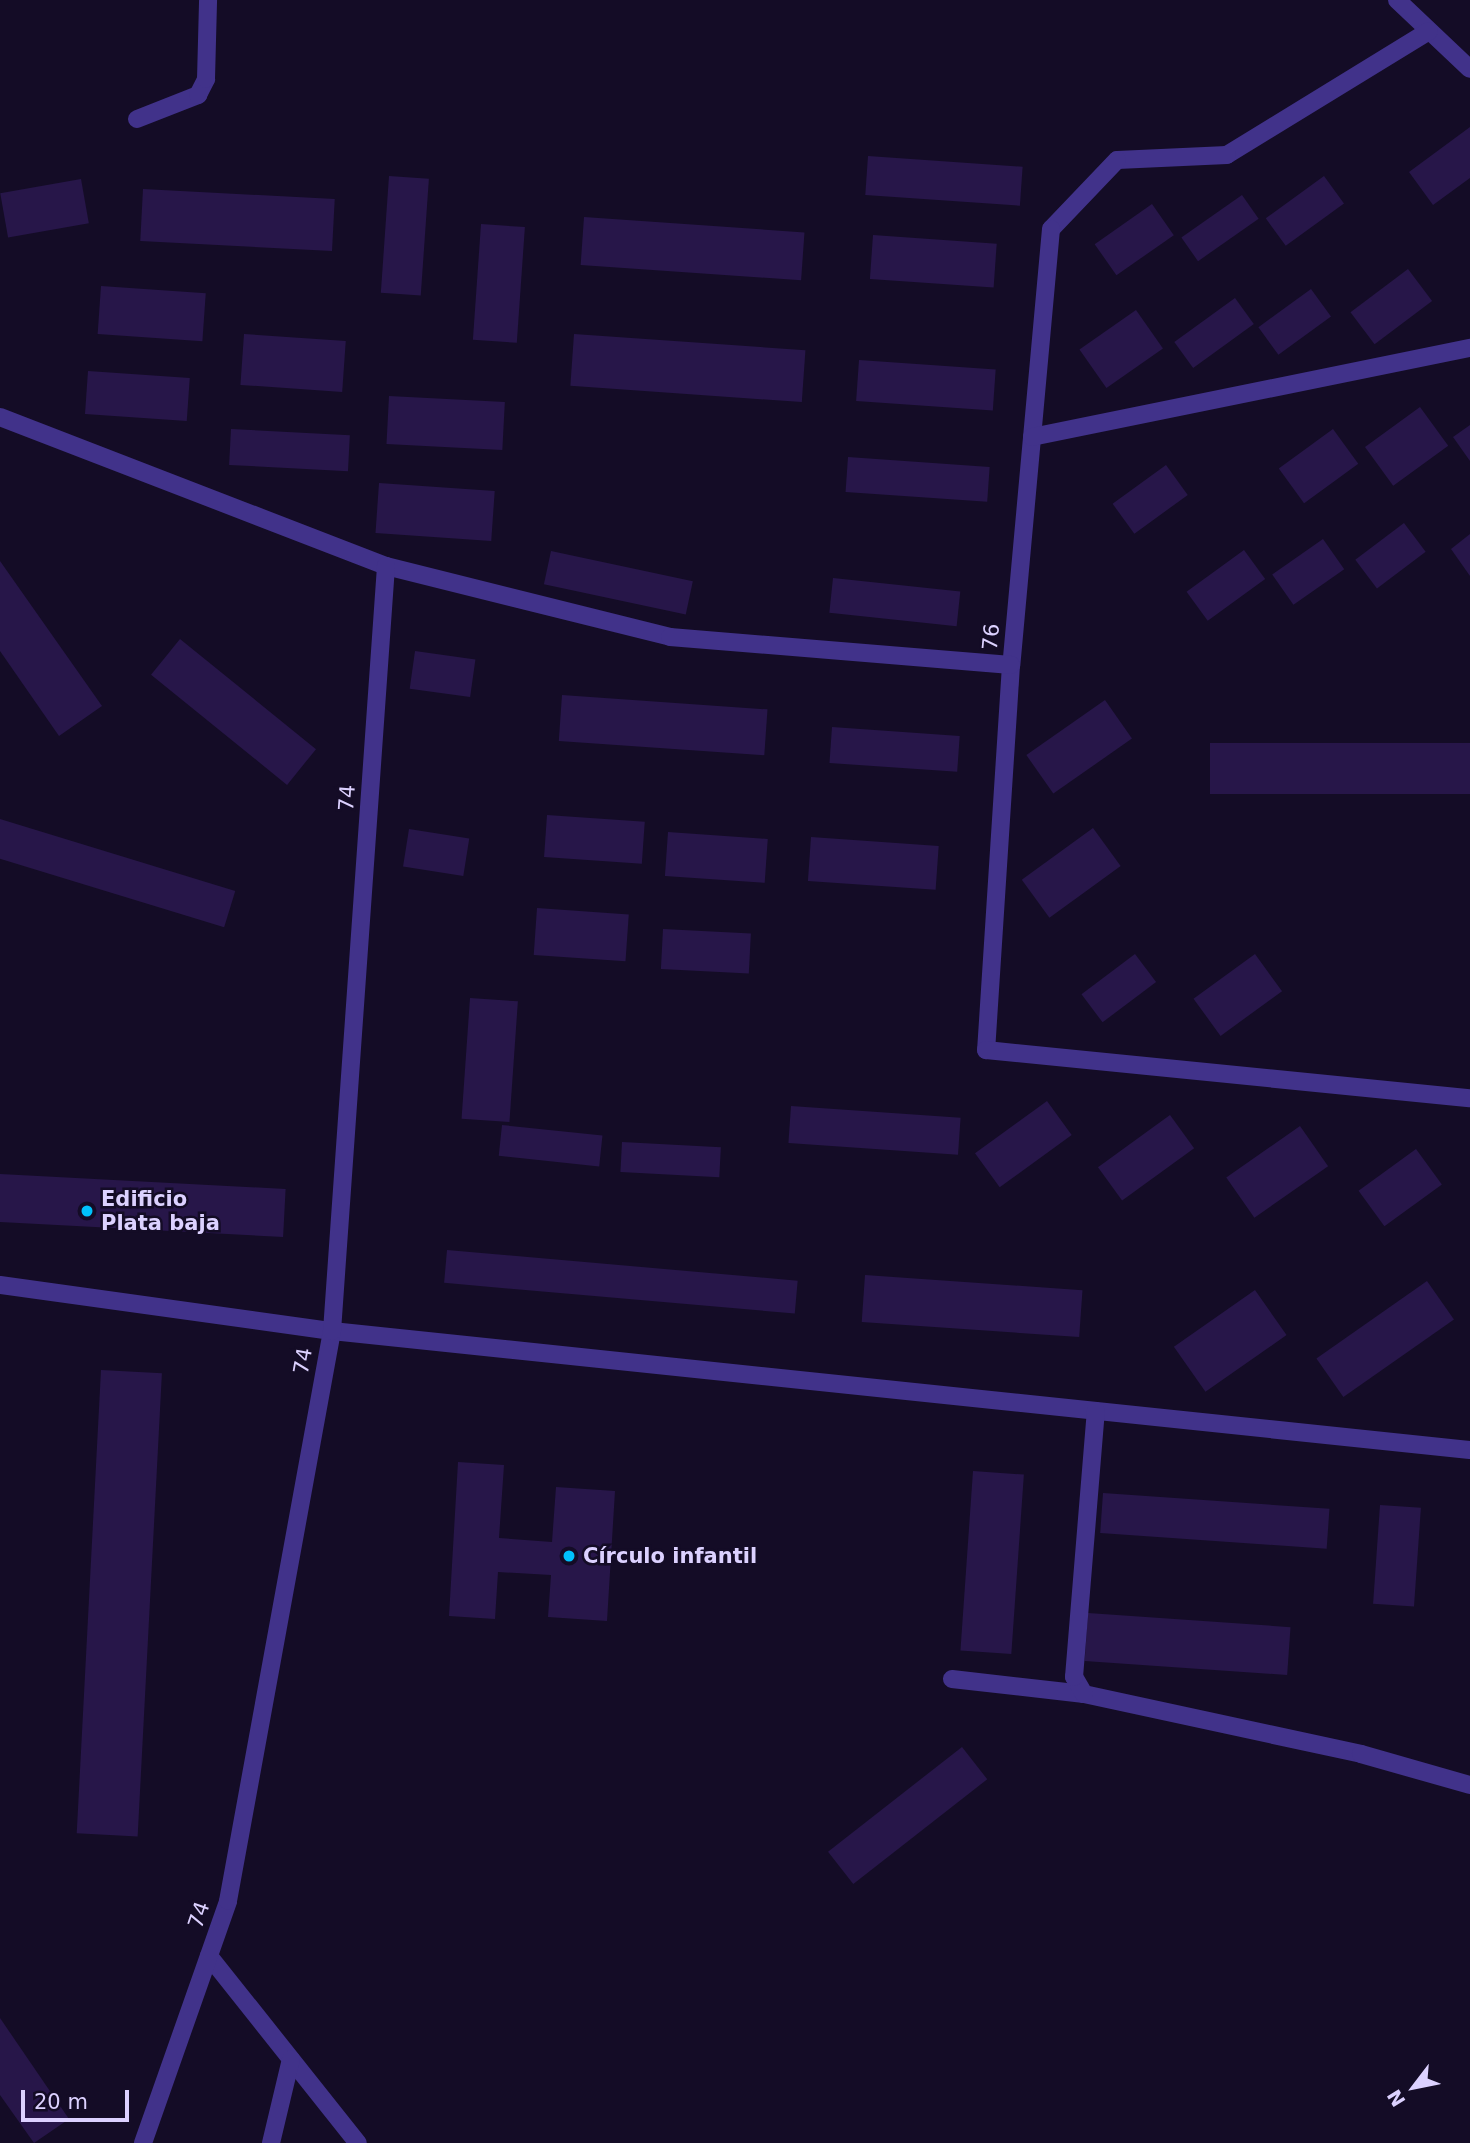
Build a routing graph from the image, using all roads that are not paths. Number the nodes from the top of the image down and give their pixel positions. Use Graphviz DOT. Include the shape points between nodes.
graph roads {
  1 [pos="208,0"];
  2 [pos="1397,0"];
  3 [pos="1429,31"];
  4 [pos="1470,69"];
  5 [pos="137,119"];
  6 [pos="1470,348"];
  7 [pos="0,417"];
  8 [pos="1032,437"];
  9 [pos="386,566"];
  10 [pos="1011,665"];
  11 [pos="1470,1098"];
  12 [pos="0,1284"];
  13 [pos="331,1331"];
  14 [pos="1096,1411"];
  15 [pos="1470,1450"];
  16 [pos="953,1679"];
  17 [pos="1084,1694"];
  18 [pos="1470,1785"];
  19 [pos="209,1956"];
  20 [pos="291,2059"];
  21 [pos="143,2143"];
  22 [pos="271,2143"];
  23 [pos="358,2143"];
  1 -- 5 [label="street" via="206,79 198,95"];
  2 -- 3 [label="street"];
  3 -- 4 [label="street"];
  3 -- 8 [label="street, 76" via="1227,155 1117,160 1051,229"];
  6 -- 8 [label="street"];
  7 -- 9 [label="street"];
  8 -- 10 [label="street, 76"];
  9 -- 10 [label="street" via="670,637"];
  9 -- 13 [label="street, 74"];
  10 -- 11 [label="street, 76" via="986,1050"];
  12 -- 13 [label="street"];
  13 -- 14 [label="street"];
  13 -- 19 [label="street, 74" via="228,1901"];
  14 -- 15 [label="street"];
  14 -- 17 [label="street" via="1074,1677"];
  16 -- 17 [label="street"];
  17 -- 18 [label="street" via="1361,1754"];
  19 -- 20 [label="street"];
  19 -- 21 [label="street, 74"];
  20 -- 22 [label="street"];
  20 -- 23 [label="street"];
}
